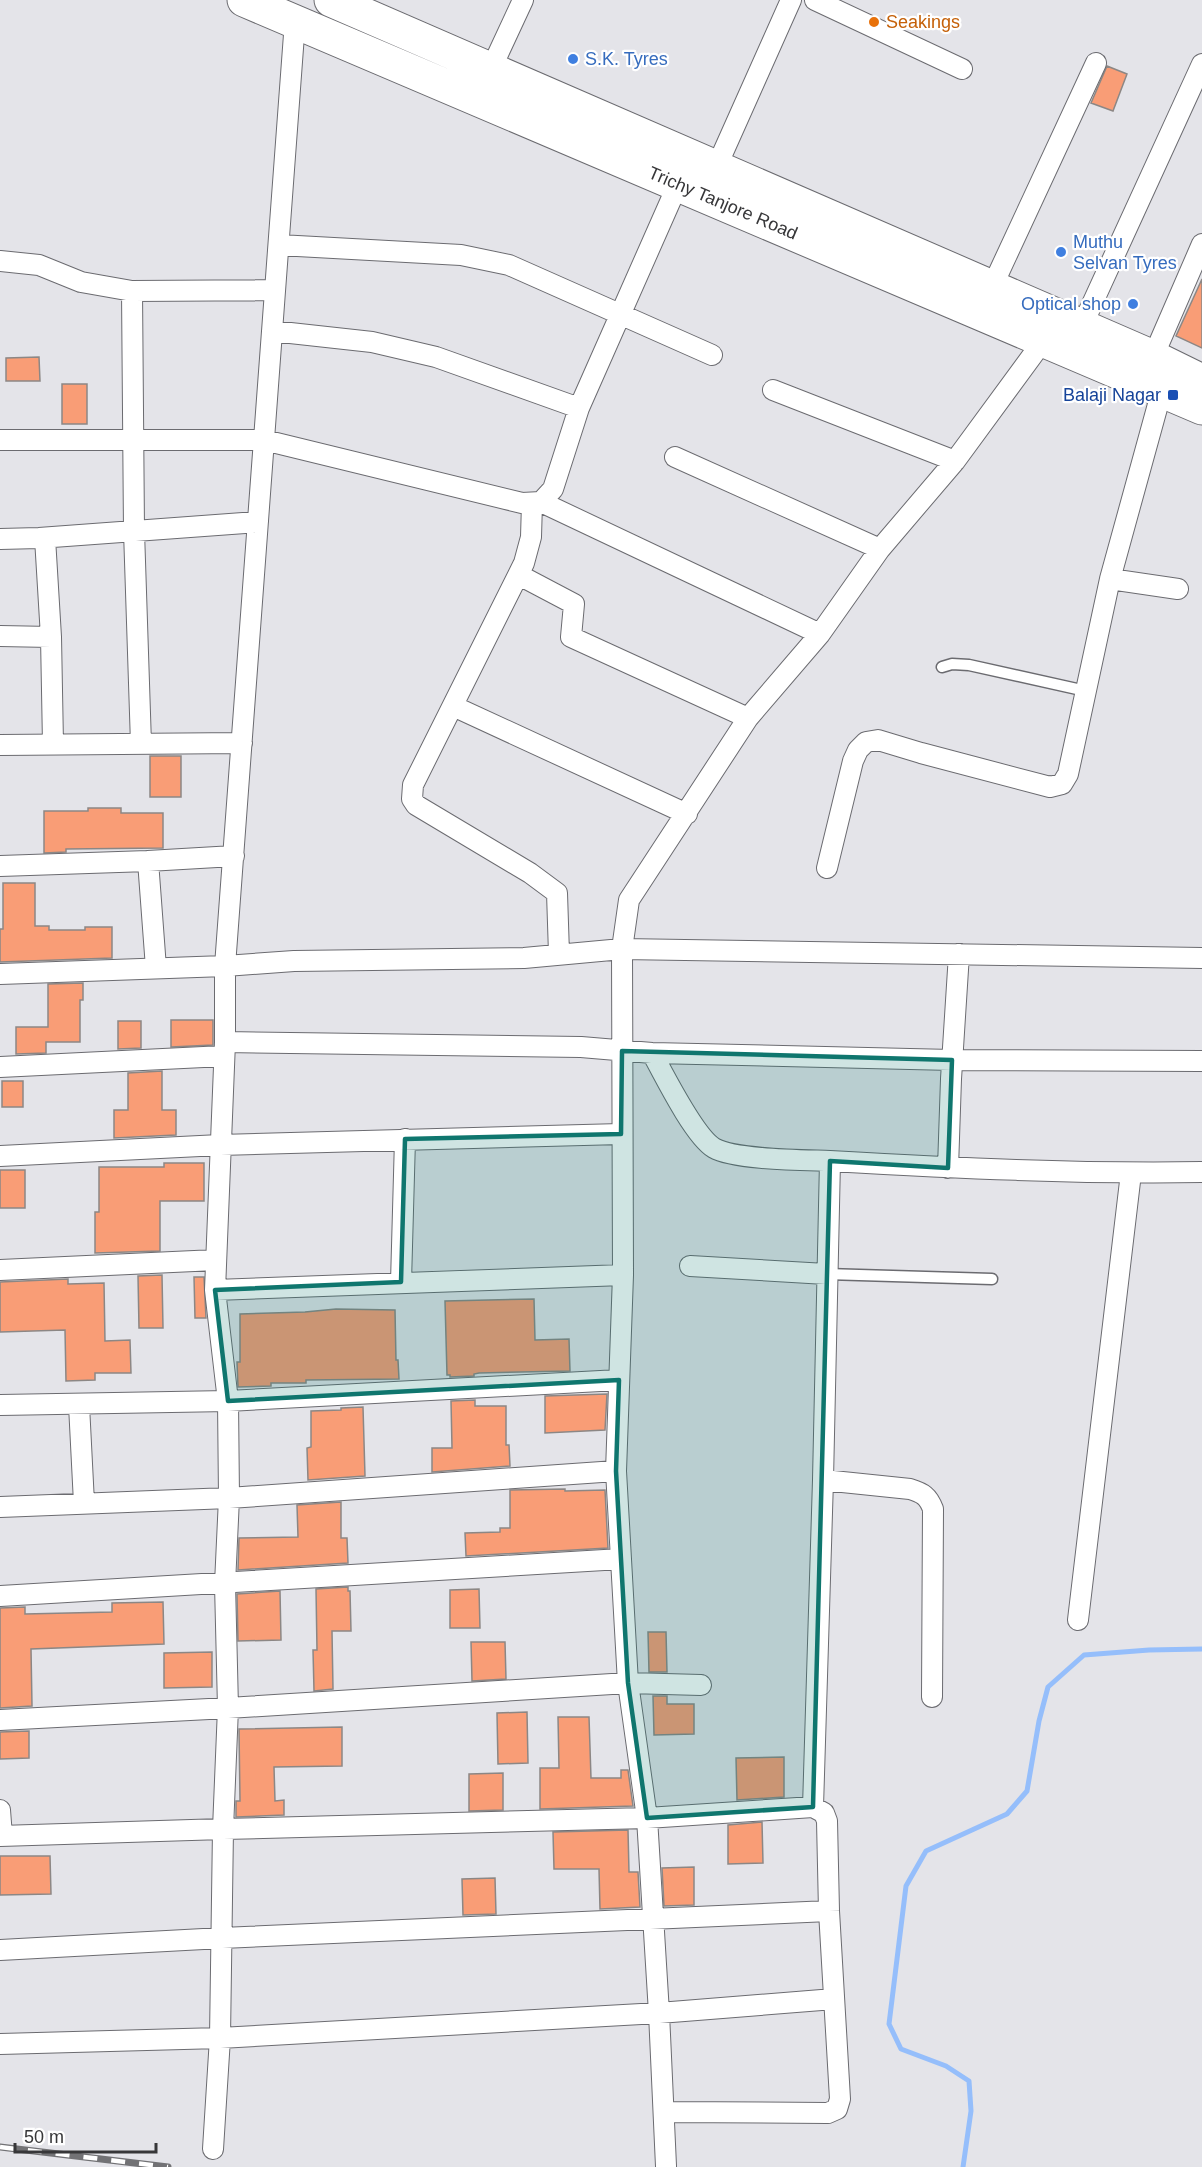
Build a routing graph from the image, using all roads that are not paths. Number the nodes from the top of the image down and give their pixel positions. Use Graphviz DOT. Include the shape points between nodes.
graph roads {
  1 [pos="244,0"];
  2 [pos="331,0"];
  3 [pos="524,0"];
  4 [pos="791,0"];
  5 [pos="815,0"];
  6 [pos="296,21"];
  7 [pos="1096,63"];
  8 [pos="1202,64"];
  9 [pos="491,69"];
  10 [pos="962,69"];
  11 [pos="716,168"];
  12 [pos="678,184"];
  13 [pos="1202,244"];
  14 [pos="279,245"];
  15 [pos="0,261"];
  16 [pos="992,287"];
  17 [pos="275,290"];
  18 [pos="132,291"];
  19 [pos="621,314"];
  20 [pos="1082,326"];
  21 [pos="272,331"];
  22 [pos="1043,341"];
  23 [pos="712,355"];
  24 [pos="1153,357"];
  25 [pos="1202,381"];
  26 [pos="773,390"];
  27 [pos="1162,390"];
  28 [pos="579,408"];
  29 [pos="1202,408"];
  30 [pos="132,439"];
  31 [pos="0,440"];
  32 [pos="264,440"];
  33 [pos="675,457"];
  34 [pos="955,460"];
  35 [pos="536,503"];
  36 [pos="258,522"];
  37 [pos="134,531"];
  38 [pos="45,538"];
  39 [pos="0,539"];
  40 [pos="880,549"];
  41 [pos="521,569"];
  42 [pos="1110,579"];
  43 [pos="1178,589"];
  44 [pos="820,634"];
  45 [pos="0,636"];
  46 [pos="51,637"];
  47 [pos="942,667"];
  48 [pos="1086,692"];
  49 [pos="453,706"];
  50 [pos="748,718"];
  51 [pos="242,743"];
  52 [pos="53,744"];
  53 [pos="141,744"];
  54 [pos="0,746"];
  55 [pos="687,814"];
  56 [pos="234,840"];
  57 [pos="148,861"];
  58 [pos="0,866"];
  59 [pos="827,868"];
  60 [pos="622,949"];
  61 [pos="555,954"];
  62 [pos="959,954"];
  63 [pos="1202,958"];
  64 [pos="225,966"];
  65 [pos="156,968"];
  66 [pos="0,974"];
  67 [pos="224,1048"];
  68 [pos="622,1051"];
  69 [pos="652,1053"];
  70 [pos="952,1060"];
  71 [pos="1202,1061"];
  72 [pos="0,1068"];
  73 [pos="621,1134"];
  74 [pos="405,1139"];
  75 [pos="220,1145"];
  76 [pos="0,1156"];
  77 [pos="830,1161"];
  78 [pos="948,1168"];
  79 [pos="1202,1172"];
  80 [pos="1131,1173"];
  81 [pos="216,1260"];
  82 [pos="690,1266"];
  83 [pos="0,1270"];
  84 [pos="826,1274"];
  85 [pos="623,1275"];
  86 [pos="992,1279"];
  87 [pos="401,1281"];
  88 [pos="215,1290"];
  89 [pos="619,1380"];
  90 [pos="228,1401"];
  91 [pos="0,1405"];
  92 [pos="79,1405"];
  93 [pos="616,1470"];
  94 [pos="824,1480"];
  95 [pos="229,1498"];
  96 [pos="84,1503"];
  97 [pos="0,1507"];
  98 [pos="621,1559"];
  99 [pos="225,1584"];
  100 [pos="0,1596"];
  101 [pos="1078,1620"];
  102 [pos="628,1683"];
  103 [pos="701,1685"];
  104 [pos="932,1697"];
  105 [pos="228,1708"];
  106 [pos="0,1720"];
  107 [pos="813,1807"];
  108 [pos="0,1810"];
  109 [pos="647,1818"];
  110 [pos="223,1829"];
  111 [pos="1,1836"];
  112 [pos="829,1911"];
  113 [pos="654,1919"];
  114 [pos="222,1938"];
  115 [pos="0,1950"];
  116 [pos="834,1999"];
  117 [pos="659,2013"];
  118 [pos="220,2038"];
  119 [pos="0,2044"];
  120 [pos="664,2112"];
  121 [pos="213,2149"];
  122 [pos="666,2166"];
  1 -- 6 [label="highway, Trichy Tanjore Road"];
  2 -- 9 [label="highway, Trichy Tanjore Road"];
  3 -- 9 [label="street"];
  4 -- 11 [label="street"];
  5 -- 10 [label="street"];
  6 -- 12 [label="highway, Trichy Tanjore Road"];
  6 -- 14 [label="street"];
  7 -- 16 [label="street"];
  8 -- 20 [label="street"];
  9 -- 11 [label="highway, Trichy Tanjore Road"];
  11 -- 16 [label="highway, Trichy Tanjore Road"];
  12 -- 19 [label="street"];
  12 -- 22 [label="highway, Trichy Tanjore Road"];
  13 -- 24 [label="street"];
  14 -- 17 [label="street"];
  14 -- 19 [label="street" via="461,255 509,265"];
  15 -- 18 [label="street" via="39,265 81,282"];
  16 -- 20 [label="highway, Trichy Tanjore Road"];
  17 -- 18 [label="street"];
  17 -- 21 [label="street"];
  18 -- 30 [label="street"];
  19 -- 23 [label="street"];
  19 -- 28 [label="street"];
  20 -- 24 [label="highway, Trichy Tanjore Road"];
  21 -- 28 [label="street" via="372,342 436,357"];
  21 -- 32 [label="street"];
  22 -- 27 [label="highway, Trichy Tanjore Road"];
  22 -- 34 [label="street"];
  24 -- 25 [label="highway, Trichy Tanjore Road"];
  26 -- 34 [label="street"];
  27 -- 29 [label="highway, Trichy Tanjore Road"];
  27 -- 42 [label="street"];
  28 -- 35 [label="street" via="553,489"];
  30 -- 31 [label="street"];
  30 -- 32 [label="street"];
  30 -- 37 [label="street"];
  32 -- 35 [label="street" via="522,503"];
  32 -- 36 [label="street"];
  33 -- 40 [label="street"];
  34 -- 40 [label="street"];
  35 -- 41 [label="street"];
  35 -- 44 [label="street"];
  36 -- 37 [label="street"];
  36 -- 51 [label="street"];
  37 -- 38 [label="street"];
  37 -- 53 [label="street"];
  38 -- 39 [label="street"];
  38 -- 46 [label="street"];
  40 -- 44 [label="street"];
  41 -- 49 [label="street"];
  41 -- 50 [label="street" via="574,604 571,637"];
  42 -- 43 [label="street"];
  42 -- 48 [label="street"];
  44 -- 50 [label="street"];
  45 -- 46 [label="street"];
  46 -- 52 [label="street"];
  47 -- 48 [label="lane" via="969,665"];
  48 -- 59 [label="street" via="1068,774 1062,784 1050,787 878,740 866,742 853,761"];
  49 -- 55 [label="street"];
  49 -- 61 [label="street" via="413,785 412,799 557,893"];
  50 -- 55 [label="street"];
  51 -- 53 [label="street"];
  51 -- 56 [label="street"];
  52 -- 53 [label="street"];
  52 -- 54 [label="street"];
  55 -- 60 [label="street" via="629,900"];
  56 -- 57 [label="street"];
  56 -- 64 [label="street"];
  57 -- 58 [label="street"];
  57 -- 65 [label="street"];
  60 -- 61 [label="street"];
  60 -- 62 [label="street"];
  60 -- 68 [label="street"];
  61 -- 64 [label="street"];
  62 -- 63 [label="street"];
  62 -- 70 [label="street"];
  64 -- 65 [label="street"];
  64 -- 67 [label="street"];
  65 -- 66 [label="street"];
  67 -- 68 [label="street" via="581,1047"];
  67 -- 72 [label="street"];
  67 -- 75 [label="street"];
  68 -- 69 [label="street"];
  68 -- 73 [label="street"];
  69 -- 70 [label="street"];
  69 -- 77 [label="street" via="690,1120 713,1148 779,1159"];
  70 -- 71 [label="street"];
  70 -- 78 [label="street"];
  73 -- 74 [label="street"];
  73 -- 85 [label="street"];
  74 -- 75 [label="street"];
  74 -- 87 [label="street"];
  75 -- 76 [label="street"];
  75 -- 81 [label="street"];
  77 -- 78 [label="street"];
  77 -- 84 [label="street"];
  78 -- 80 [label="street"];
  79 -- 80 [label="street"];
  80 -- 101 [label="street"];
  81 -- 83 [label="street"];
  81 -- 88 [label="street"];
  82 -- 84 [label="street"];
  84 -- 86 [label="lane"];
  84 -- 94 [label="street"];
  85 -- 87 [label="street"];
  85 -- 89 [label="street"];
  87 -- 88 [label="street"];
  88 -- 90 [label="street"];
  89 -- 90 [label="street"];
  89 -- 93 [label="street"];
  90 -- 92 [label="street"];
  90 -- 95 [label="street"];
  91 -- 92 [label="street"];
  92 -- 96 [label="street"];
  93 -- 95 [label="street"];
  93 -- 98 [label="street"];
  94 -- 104 [label="street" via="910,1489 930,1499"];
  94 -- 107 [label="street"];
  95 -- 96 [label="street"];
  95 -- 99 [label="street"];
  96 -- 97 [label="street"];
  98 -- 99 [label="street"];
  98 -- 102 [label="street"];
  99 -- 100 [label="street"];
  99 -- 105 [label="street"];
  102 -- 103 [label="street"];
  102 -- 105 [label="street"];
  102 -- 109 [label="street"];
  105 -- 106 [label="street"];
  105 -- 110 [label="street"];
  107 -- 109 [label="street"];
  107 -- 112 [label="street" via="824,1813 826,1821"];
  108 -- 111 [label="street"];
  109 -- 110 [label="street"];
  109 -- 113 [label="street"];
  110 -- 111 [label="street"];
  110 -- 114 [label="street"];
  112 -- 113 [label="street"];
  112 -- 116 [label="street"];
  113 -- 114 [label="street"];
  113 -- 117 [label="street"];
  114 -- 115 [label="street"];
  114 -- 118 [label="street"];
  116 -- 117 [label="street"];
  116 -- 120 [label="street" via="840,2099 837,2109 808,2114"];
  117 -- 118 [label="street"];
  117 -- 120 [label="street"];
  118 -- 119 [label="street"];
  118 -- 121 [label="street"];
  120 -- 122 [label="street"];
}
